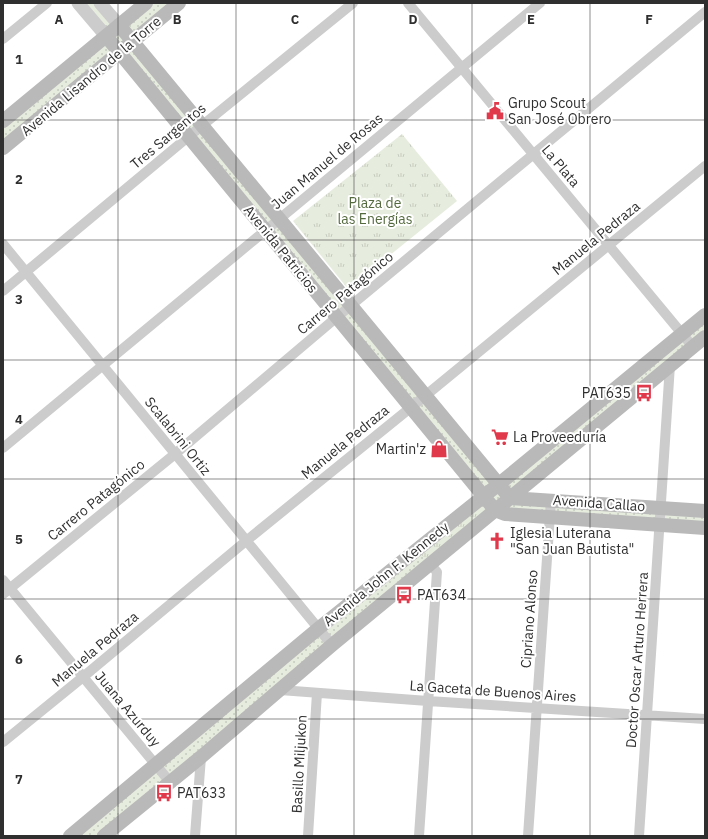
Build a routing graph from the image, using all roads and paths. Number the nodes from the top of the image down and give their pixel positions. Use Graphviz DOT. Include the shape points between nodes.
graph roads {
  1 [pos="48,3"];
  2 [pos="78,3"];
  3 [pos="100,3"];
  4 [pos="146,3"];
  5 [pos="179,3"];
  6 [pos="353,3"];
  7 [pos="408,3"];
  8 [pos="540,3"];
  9 [pos="705,12"];
  10 [pos="119,25"];
  11 [pos="106,36"];
  12 [pos="3,39"];
  13 [pos="132,42"];
  14 [pos="119,52"];
  15 [pos="462,68"];
  16 [pos="3,121"];
  17 [pos="202,126"];
  18 [pos="188,137"];
  19 [pos="3,148"];
  20 [pos="534,154"];
  21 [pos="705,166"];
  22 [pos="279,219"];
  23 [pos="266,230"];
  24 [pos="3,244"];
  25 [pos="609,245"];
  26 [pos="27,272"];
  27 [pos="3,292"];
  28 [pos="351,306"];
  29 [pos="705,315"];
  30 [pos="337,317"];
  31 [pos="682,334"];
  32 [pos="705,337"];
  33 [pos="693,347"];
  34 [pos="103,365"];
  35 [pos="670,365"];
  36 [pos="425,396"];
  37 [pos="411,407"];
  38 [pos="3,448"];
  39 [pos="175,454"];
  40 [pos="499,484"];
  41 [pos="484,496"];
  42 [pos="510,498"];
  43 [pos="550,500"];
  44 [pos="660,507"];
  45 [pos="495,510"];
  46 [pos="705,511"];
  47 [pos="550,517"];
  48 [pos="659,525"];
  49 [pos="705,528"];
  50 [pos="246,541"];
  51 [pos="430,564"];
  52 [pos="5,587"];
  53 [pos="319,628"];
  54 [pos="332,645"];
  55 [pos="83,677"];
  56 [pos="280,690"];
  57 [pos="317,693"];
  58 [pos="428,701"];
  59 [pos="537,707"];
  60 [pos="647,715"];
  61 [pos="705,719"];
  62 [pos="3,742"];
  63 [pos="201,757"];
  64 [pos="156,765"];
  65 [pos="170,782"];
  66 [pos="70,836"];
  67 [pos="104,836"];
  68 [pos="195,836"];
  69 [pos="308,836"];
  70 [pos="419,836"];
  71 [pos="528,836"];
  72 [pos="640,836"];
  1 -- 12 [label="street"];
  2 -- 11 [label="street, Avenida Patricios"];
  3 -- 10 [label="street, Avenida Patricios"];
  4 -- 10 [label="main road, Avenida Lisandro de la Torre"];
  5 -- 13 [label="main road, Avenida Lisandro de la Torre"];
  6 -- 17 [label="street, Tres Sargentos"];
  7 -- 15 [label="street, La Plata"];
  8 -- 15 [label="street, Juan Manuel de Rosas"];
  9 -- 20 [label="street, Carrero Patagónico"];
  10 -- 11 [label="main road, Avenida Lisandro de la Torre"];
  10 -- 13 [label="main road, Avenida Patricios"];
  11 -- 14 [label="main road, Avenida Patricios"];
  11 -- 16 [label="main road, Avenida Lisandro de la Torre"];
  13 -- 14 [label="main road, Avenida Lisandro de la Torre"];
  13 -- 17 [label="main road, Avenida Patricios"];
  14 -- 18 [label="main road, Avenida Patricios"];
  14 -- 19 [label="main road, Avenida Lisandro de la Torre"];
  15 -- 20 [label="street, La Plata"];
  15 -- 22 [label="street, Juan Manuel de Rosas"];
  17 -- 18 [label="street, Tres Sargentos"];
  17 -- 22 [label="main road, Avenida Patricios"];
  18 -- 23 [label="main road, Avenida Patricios"];
  18 -- 26 [label="street, Tres Sargentos"];
  20 -- 25 [label="street, La Plata"];
  20 -- 28 [label="street, Carrero Patagónico"];
  21 -- 25 [label="street, Manuela Pedraza"];
  22 -- 23 [label="street, Juan Manuel de Rosas"];
  22 -- 28 [label="main road, Avenida Patricios"];
  23 -- 30 [label="main road, Avenida Patricios"];
  23 -- 34 [label="street, Juan Manuel de Rosas"];
  24 -- 26 [label="street, Scalabrini Ortiz"];
  25 -- 31 [label="street, La Plata"];
  25 -- 36 [label="street, Manuela Pedraza"];
  26 -- 27 [label="street, Tres Sargentos"];
  26 -- 34 [label="street, Scalabrini Ortiz"];
  28 -- 30 [label="street, Carrero Patagónico"];
  28 -- 36 [label="main road, Avenida Patricios"];
  29 -- 31 [label="main road, Avenida John F. Kennedy"];
  30 -- 37 [label="main road, Avenida Patricios"];
  30 -- 39 [label="street, Carrero Patagónico"];
  31 -- 33 [label="street, La Plata"];
  31 -- 40 [label="main road, Avenida John F. Kennedy"];
  32 -- 33 [label="main road, Avenida John F. Kennedy"];
  33 -- 35 [label="main road, Avenida John F. Kennedy"];
  34 -- 38 [label="street, Juan Manuel de Rosas"];
  34 -- 39 [label="street, Scalabrini Ortiz"];
  35 -- 42 [label="main road, Avenida John F. Kennedy"];
  35 -- 44 [label="street, Doctor Oscar Arturo Herrera"];
  36 -- 37 [label="street, Manuela Pedraza"];
  36 -- 40 [label="main road, Avenida Patricios"];
  37 -- 41 [label="main road, Avenida Patricios"];
  37 -- 50 [label="street, Manuela Pedraza"];
  39 -- 50 [label="street, Scalabrini Ortiz"];
  39 -- 52 [label="street, Carrero Patagónico"];
  40 -- 41 [label="main road, Avenida John F. Kennedy"];
  40 -- 42 [label="main road"];
  41 -- 45 [label="main road"];
  41 -- 53 [label="main road, Avenida John F. Kennedy"];
  42 -- 43 [label="main road, Avenida Callao"];
  42 -- 45 [label="main road, Avenida John F. Kennedy"];
  43 -- 44 [label="main road, Avenida Callao"];
  43 -- 47 [label="street, Cipriano Alonso"];
  44 -- 46 [label="main road, Avenida Callao"];
  44 -- 48 [label="street, Doctor Oscar Arturo Herrera"];
  45 -- 47 [label="main road, Avenida Callao" via="505,514"];
  45 -- 51 [label="main road, Avenida John F. Kennedy"];
  47 -- 48 [label="main road, Avenida Callao"];
  47 -- 59 [label="street, Cipriano Alonso"];
  48 -- 49 [label="main road, Avenida Callao"];
  48 -- 60 [label="street, Doctor Oscar Arturo Herrera"];
  50 -- 53 [label="street, Scalabrini Ortiz"];
  50 -- 55 [label="street, Manuela Pedraza"];
  51 -- 54 [label="main road, Avenida John F. Kennedy"];
  51 -- 58 [label="street" via="437,572"];
  52 -- 55 [label="street, Juana Azurduy"];
  53 -- 54 [label="street, Scalabrini Ortiz"];
  53 -- 64 [label="main road, Avenida John F. Kennedy"];
  54 -- 56 [label="main road, Avenida John F. Kennedy"];
  55 -- 62 [label="street, Manuela Pedraza"];
  55 -- 64 [label="street, Juana Azurduy"];
  56 -- 57 [label="street, La Gaceta de Buenos Aires"];
  56 -- 63 [label="main road, Avenida John F. Kennedy"];
  57 -- 58 [label="street, La Gaceta de Buenos Aires"];
  57 -- 69 [label="street, Basillo Miljukon"];
  58 -- 59 [label="street, La Gaceta de Buenos Aires"];
  58 -- 70 [label="street"];
  59 -- 60 [label="street, La Gaceta de Buenos Aires"];
  59 -- 71 [label="street, Cipriano Alonso"];
  60 -- 61 [label="street, La Gaceta de Buenos Aires"];
  60 -- 72 [label="street, Doctor Oscar Arturo Herrera"];
  63 -- 65 [label="main road, Avenida John F. Kennedy"];
  63 -- 68 [label="street"];
  64 -- 65 [label="street, Juana Azurduy"];
  64 -- 66 [label="main road, Avenida John F. Kennedy"];
  65 -- 67 [label="main road, Avenida John F. Kennedy"];
}
